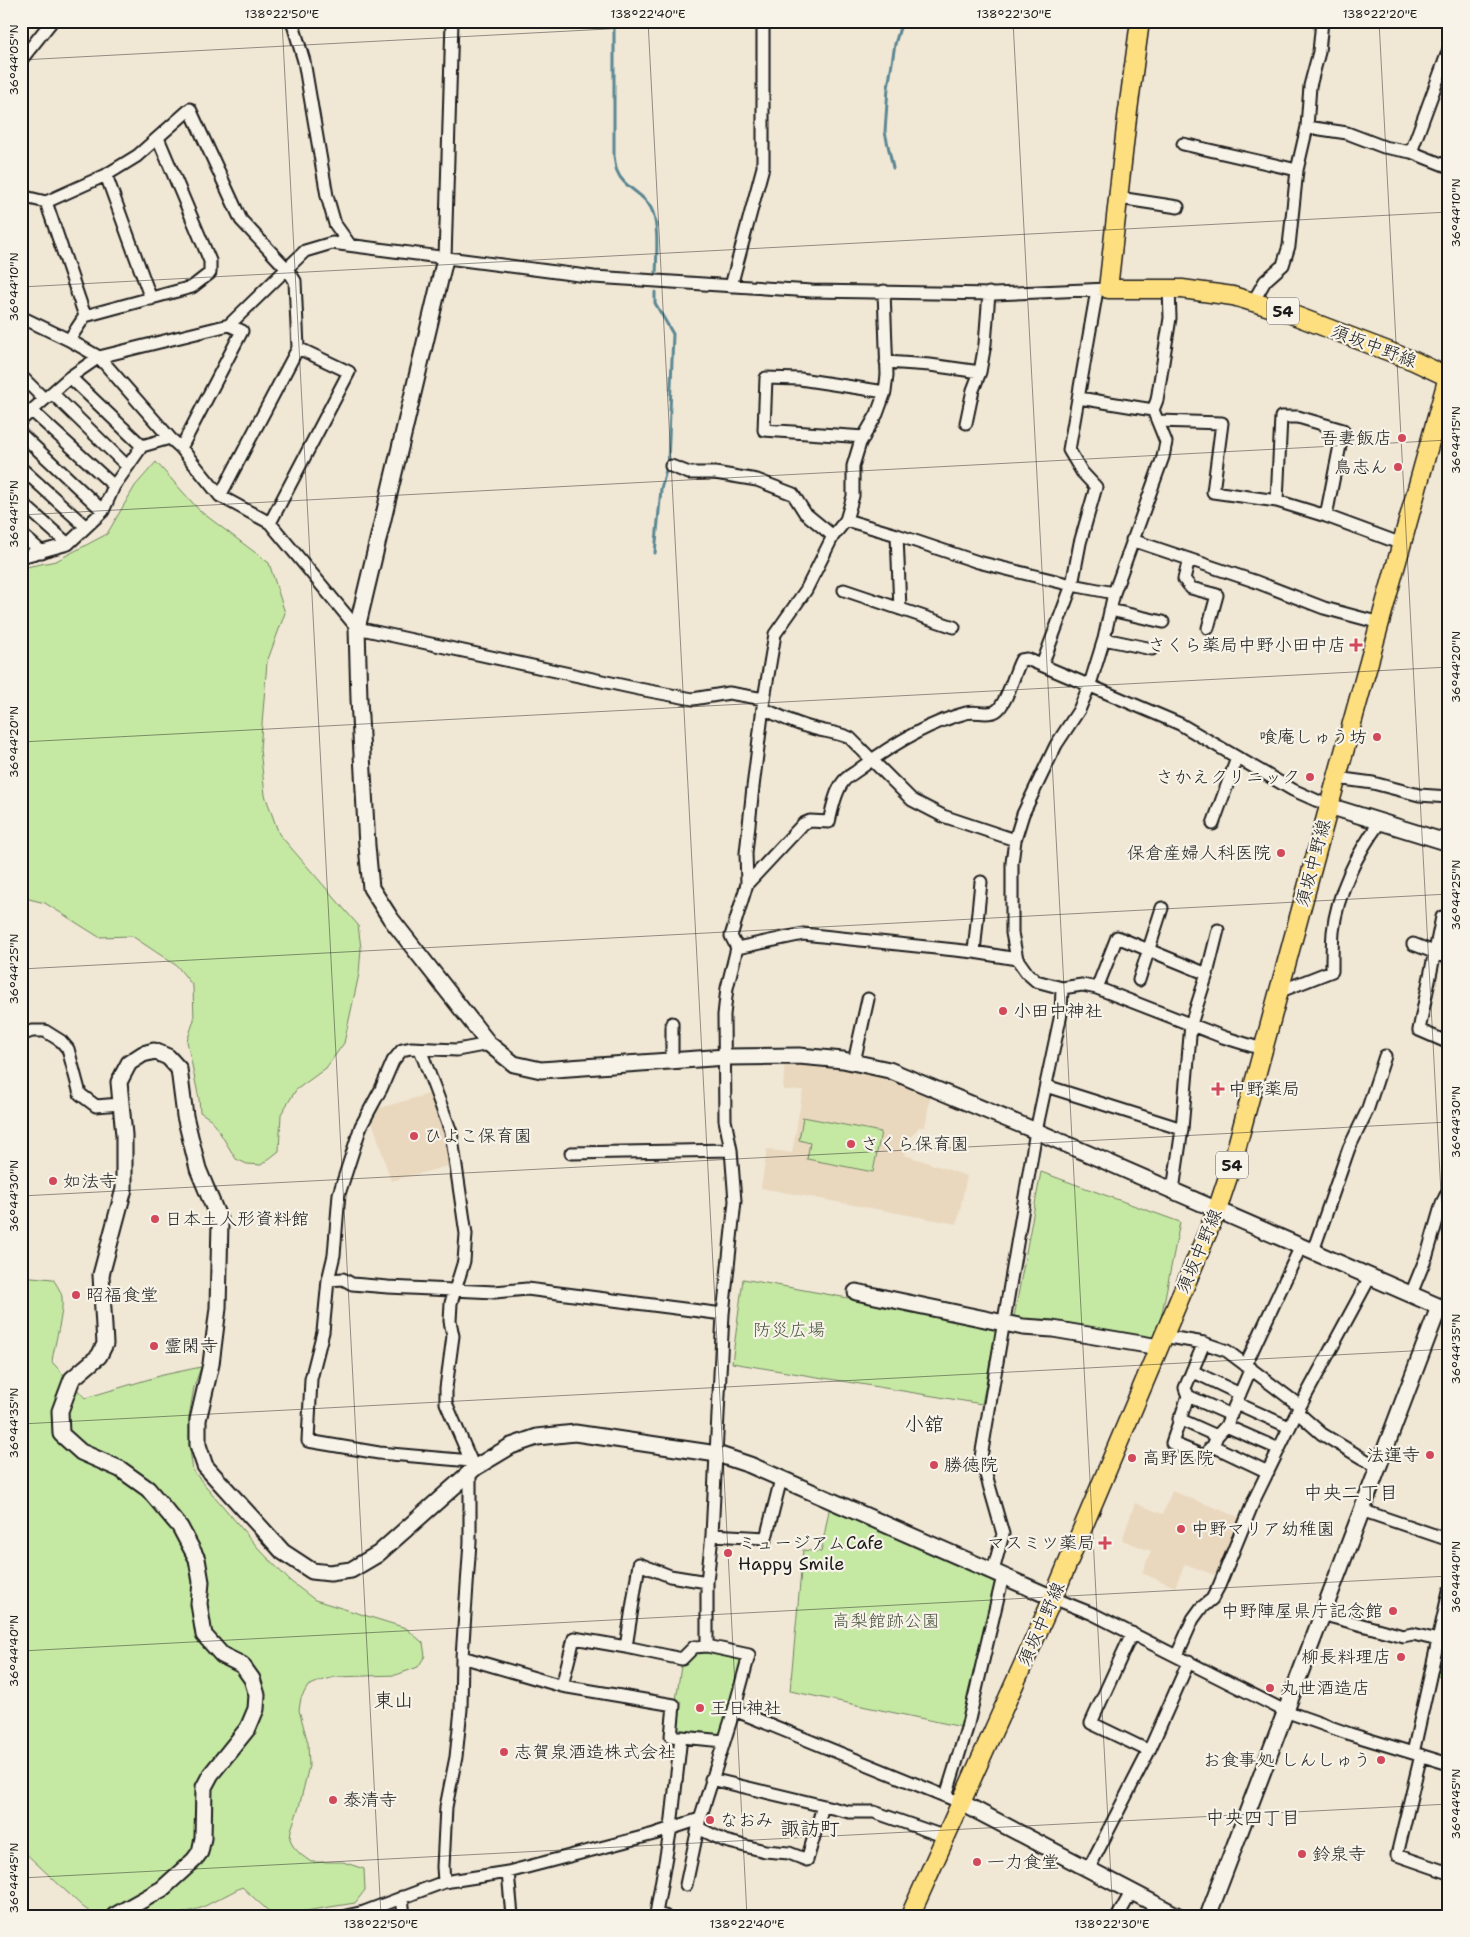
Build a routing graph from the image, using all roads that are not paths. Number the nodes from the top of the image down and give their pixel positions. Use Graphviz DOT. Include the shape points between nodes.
graph roads {
  1 [pos="292,21"];
  2 [pos="452,21"];
  3 [pos="764,21"];
  4 [pos="1140,21"];
  5 [pos="1322,21"];
  6 [pos="46,23"];
  7 [pos="1449,49"];
  8 [pos="21,60"];
  9 [pos="1307,127"];
  10 [pos="158,138"];
  11 [pos="1183,144"];
  12 [pos="1411,152"];
  13 [pos="1449,167"];
  14 [pos="1297,170"];
  15 [pos="106,175"];
  16 [pos="21,196"];
  17 [pos="1119,198"];
  18 [pos="46,202"];
  19 [pos="1178,207"];
  20 [pos="350,245"];
  21 [pos="445,259"];
  22 [pos="287,269"];
  23 [pos="731,286"];
  24 [pos="1168,288"];
  25 [pos="1103,290"];
  26 [pos="884,292"];
  27 [pos="989,294"];
  28 [pos="150,299"];
  29 [pos="1253,302"];
  30 [pos="85,316"];
  31 [pos="21,318"];
  32 [pos="229,325"];
  33 [pos="69,340"];
  34 [pos="298,348"];
  35 [pos="99,357"];
  36 [pos="886,362"];
  37 [pos="980,372"];
  38 [pos="21,376"];
  39 [pos="1449,376"];
  40 [pos="70,377"];
  41 [pos="885,392"];
  42 [pos="48,396"];
  43 [pos="1079,398"];
  44 [pos="1154,410"];
  45 [pos="25,414"];
  46 [pos="1158,421"];
  47 [pos="966,423"];
  48 [pos="21,434"];
  49 [pos="864,437"];
  50 [pos="170,438"];
  51 [pos="142,446"];
  52 [pos="181,448"];
  53 [pos="127,466"];
  54 [pos="671,466"];
  55 [pos="21,468"];
  56 [pos="114,486"];
  57 [pos="220,496"];
  58 [pos="1277,501"];
  59 [pos="21,502"];
  60 [pos="103,511"];
  61 [pos="1326,516"];
  62 [pos="846,520"];
  63 [pos="270,523"];
  64 [pos="86,527"];
  65 [pos="21,534"];
  66 [pos="898,535"];
  67 [pos="833,536"];
  68 [pos="1132,540"];
  69 [pos="68,544"];
  70 [pos="1402,544"];
  71 [pos="42,552"];
  72 [pos="21,557"];
  73 [pos="1189,559"];
  74 [pos="1072,586"];
  75 [pos="844,590"];
  76 [pos="1114,594"];
  77 [pos="900,609"];
  78 [pos="1110,610"];
  79 [pos="1163,622"];
  80 [pos="1380,623"];
  81 [pos="954,627"];
  82 [pos="357,628"];
  83 [pos="1208,628"];
  84 [pos="1104,638"];
  85 [pos="1152,649"];
  86 [pos="1042,665"];
  87 [pos="1090,684"];
  88 [pos="764,704"];
  89 [pos="1237,758"];
  90 [pos="872,760"];
  91 [pos="1336,778"];
  92 [pos="1449,797"];
  93 [pos="1329,806"];
  94 [pos="1380,822"];
  95 [pos="1213,824"];
  96 [pos="1015,840"];
  97 [pos="1449,843"];
  98 [pos="981,882"];
  99 [pos="747,884"];
  100 [pos="1162,908"];
  101 [pos="1442,917"];
  102 [pos="1218,930"];
  103 [pos="1413,944"];
  104 [pos="737,948"];
  105 [pos="1148,950"];
  106 [pos="974,952"];
  107 [pos="1435,953"];
  108 [pos="1449,958"];
  109 [pos="1017,959"];
  110 [pos="1207,974"];
  111 [pos="1138,980"];
  112 [pos="1062,988"];
  113 [pos="1097,988"];
  114 [pos="1278,992"];
  115 [pos="868,999"];
  116 [pos="672,1023"];
  117 [pos="1191,1024"];
  118 [pos="21,1035"];
  119 [pos="1449,1043"];
  120 [pos="489,1044"];
  121 [pos="420,1049"];
  122 [pos="1262,1049"];
  123 [pos="1385,1056"];
  124 [pos="726,1057"];
  125 [pos="672,1061"];
  126 [pos="854,1062"];
  127 [pos="1046,1086"];
  128 [pos="120,1104"];
  129 [pos="1182,1129"];
  130 [pos="1036,1131"];
  131 [pos="731,1150"];
  132 [pos="571,1153"];
  133 [pos="1449,1189"];
  134 [pos="1173,1190"];
  135 [pos="1217,1210"];
  136 [pos="1307,1249"];
  137 [pos="1370,1277"];
  138 [pos="328,1280"];
  139 [pos="454,1289"];
  140 [pos="856,1292"];
  141 [pos="1411,1294"];
  142 [pos="1444,1309"];
  143 [pos="723,1314"];
  144 [pos="1004,1323"];
  145 [pos="1161,1341"];
  146 [pos="1204,1343"];
  147 [pos="1249,1366"];
  148 [pos="1192,1371"];
  149 [pos="1188,1396"];
  150 [pos="1238,1398"];
  151 [pos="1298,1409"];
  152 [pos="1231,1415"];
  153 [pos="1179,1420"];
  154 [pos="1226,1426"];
  155 [pos="1290,1427"];
  156 [pos="1215,1441"];
  157 [pos="1279,1449"];
  158 [pos="717,1454"];
  159 [pos="472,1467"];
  160 [pos="1377,1467"];
  161 [pos="1268,1472"];
  162 [pos="781,1479"];
  163 [pos="1361,1510"];
  164 [pos="712,1535"];
  165 [pos="1449,1540"];
  166 [pos="998,1574"];
  167 [pos="707,1582"];
  168 [pos="1449,1591"];
  169 [pos="1053,1598"];
  170 [pos="1321,1614"];
  171 [pos="1446,1624"];
  172 [pos="1132,1633"];
  173 [pos="1438,1640"];
  174 [pos="707,1646"];
  175 [pos="626,1647"];
  176 [pos="1176,1655"];
  177 [pos="462,1657"];
  178 [pos="1189,1661"];
  179 [pos="562,1686"];
  180 [pos="734,1710"];
  181 [pos="1285,1711"];
  182 [pos="680,1737"];
  183 [pos="724,1741"];
  184 [pos="1149,1751"];
  185 [pos="1417,1754"];
  186 [pos="1449,1764"];
  187 [pos="711,1779"];
  188 [pos="946,1796"];
  189 [pos="962,1803"];
  190 [pos="823,1806"];
  191 [pos="699,1824"];
  192 [pos="671,1827"];
  193 [pos="946,1837"];
  194 [pos="1089,1868"];
  195 [pos="508,1872"];
  196 [pos="1449,1872"];
  197 [pos="444,1882"];
  198 [pos="686,1885"];
  199 [pos="1132,1891"];
  200 [pos="402,1897"];
  201 [pos="114,1916"];
  202 [pos="346,1916"];
  203 [pos="404,1916"];
  204 [pos="512,1916"];
  205 [pos="665,1916"];
  206 [pos="910,1916"];
  207 [pos="1118,1916"];
  208 [pos="1178,1916"];
  209 [pos="1208,1916"];
  1 -- 20 [label="street" via="304,61 327,196 335,224"];
  2 -- 21 [label="street"];
  3 -- 23 [label="street" via="763,166"];
  4 -- 17 [label="main road"];
  5 -- 9 [label="street" via="1310,86"];
  6 -- 8 [label="street"];
  7 -- 12 [label="street"];
  9 -- 12 [label="street" via="1347,134"];
  9 -- 14 [label="street"];
  10 -- 15 [label="street"];
  10 -- 22 [label="street" via="190,109 241,220"];
  10 -- 28 [label="street" via="210,261 210,273 192,287"];
  11 -- 14 [label="street"];
  12 -- 13 [label="street"];
  14 -- 29 [label="street" via="1290,246 1283,265 1265,282"];
  15 -- 18 [label="street"];
  15 -- 28 [label="street"];
  16 -- 18 [label="street"];
  17 -- 19 [label="street"];
  17 -- 25 [label="main road"];
  18 -- 30 [label="street"];
  20 -- 21 [label="street"];
  20 -- 22 [label="street" via="332,243 305,251"];
  21 -- 23 [label="street" via="594,277"];
  21 -- 82 [label="street"];
  22 -- 32 [label="street"];
  22 -- 34 [label="street" via="295,281"];
  23 -- 26 [label="street" via="812,292"];
  24 -- 25 [label="main road, 須坂中野線 / 54"];
  24 -- 29 [label="main road, 須坂中野線 / 54" via="1198,290"];
  24 -- 44 [label="street" via="1170,318"];
  25 -- 27 [label="street"];
  25 -- 43 [label="street"];
  26 -- 27 [label="street"];
  26 -- 36 [label="street"];
  27 -- 37 [label="street" via="986,344"];
  28 -- 30 [label="street"];
  29 -- 39 [label="main road, 須坂中野線 / 54" via="1414,360"];
  30 -- 33 [label="street"];
  31 -- 33 [label="street"];
  32 -- 35 [label="street"];
  32 -- 52 [label="street" via="242,331"];
  33 -- 35 [label="street"];
  34 -- 57 [label="street"];
  34 -- 63 [label="street" via="349,372"];
  35 -- 40 [label="street"];
  35 -- 50 [label="street"];
  36 -- 37 [label="street"];
  36 -- 41 [label="street"];
  37 -- 47 [label="street"];
  38 -- 42 [label="street"];
  39 -- 70 [label="main road, 須坂中野線 / 54"];
  40 -- 42 [label="street"];
  40 -- 51 [label="street"];
  41 -- 49 [label="street"];
  41 -- 49 [label="street" via="800,379 766,378 764,430"];
  42 -- 45 [label="street"];
  42 -- 53 [label="street"];
  43 -- 44 [label="street"];
  43 -- 74 [label="street" via="1069,450 1096,487"];
  44 -- 46 [label="street"];
  45 -- 56 [label="street"];
  46 -- 58 [label="street" via="1222,423 1213,492"];
  46 -- 68 [label="street" via="1166,442 1163,458"];
  48 -- 60 [label="street"];
  49 -- 62 [label="street" via="852,466 853,496"];
  50 -- 51 [label="street"];
  50 -- 52 [label="street"];
  51 -- 53 [label="street"];
  52 -- 57 [label="street"];
  53 -- 56 [label="street"];
  54 -- 67 [label="street" via="689,473 758,480 793,494 805,513"];
  55 -- 64 [label="street"];
  56 -- 60 [label="street"];
  57 -- 63 [label="street"];
  58 -- 61 [label="street"];
  58 -- 61 [label="street" via="1281,417 1298,417 1343,430"];
  59 -- 69 [label="street"];
  60 -- 64 [label="street"];
  61 -- 70 [label="street"];
  62 -- 66 [label="street"];
  62 -- 67 [label="street"];
  63 -- 82 [label="street"];
  64 -- 69 [label="street"];
  65 -- 71 [label="street"];
  66 -- 74 [label="street" via="978,562"];
  66 -- 77 [label="street"];
  67 -- 88 [label="street" via="806,590 775,634"];
  68 -- 73 [label="street"];
  68 -- 76 [label="street"];
  69 -- 71 [label="street"];
  70 -- 80 [label="main road, 須坂中野線 / 54"];
  71 -- 72 [label="street"];
  73 -- 80 [label="street" via="1324,608"];
  73 -- 83 [label="street" via="1184,579 1191,588 1217,595"];
  74 -- 76 [label="street"];
  74 -- 86 [label="street"];
  75 -- 77 [label="street"];
  76 -- 78 [label="street"];
  77 -- 81 [label="street"];
  78 -- 79 [label="street"];
  78 -- 84 [label="street"];
  80 -- 91 [label="main road, 須坂中野線 / 54"];
  82 -- 88 [label="street" via="639,689 694,699 729,692"];
  82 -- 120 [label="street" via="371,888 391,919"];
  84 -- 85 [label="street"];
  84 -- 87 [label="street"];
  86 -- 87 [label="street"];
  86 -- 90 [label="street" via="1021,660 1002,705 996,711 966,712 928,726"];
  87 -- 89 [label="street" via="1180,724"];
  87 -- 96 [label="street" via="1039,780"];
  88 -- 90 [label="street" via="796,723 850,738"];
  88 -- 99 [label="street" via="746,853"];
  89 -- 93 [label="street"];
  89 -- 95 [label="street"];
  90 -- 96 [label="street" via="912,800 943,816"];
  90 -- 99 [label="street" via="843,782 829,822 803,824"];
  91 -- 92 [label="street" via="1419,795"];
  91 -- 93 [label="main road, 須坂中野線 / 54"];
  93 -- 94 [label="street"];
  93 -- 114 [label="main road, 須坂中野線 / 54"];
  94 -- 97 [label="street"];
  94 -- 114 [label="street" via="1365,843 1339,902 1333,931 1332,971"];
  96 -- 109 [label="street" via="1012,933"];
  98 -- 106 [label="street"];
  99 -- 104 [label="street" via="731,936"];
  100 -- 105 [label="street"];
  101 -- 107 [label="street"];
  102 -- 110 [label="street"];
  103 -- 107 [label="street"];
  104 -- 106 [label="street" via="803,934"];
  104 -- 124 [label="street" via="724,1014"];
  105 -- 110 [label="street"];
  105 -- 111 [label="street"];
  105 -- 113 [label="street" via="1117,937"];
  106 -- 109 [label="street"];
  107 -- 108 [label="street"];
  107 -- 119 [label="street" via="1419,1030"];
  109 -- 112 [label="street" via="1036,981"];
  110 -- 117 [label="street"];
  112 -- 113 [label="street" via="1082,985"];
  112 -- 127 [label="street"];
  113 -- 117 [label="street"];
  114 -- 122 [label="main road, 須坂中野線 / 54"];
  115 -- 126 [label="street"];
  116 -- 125 [label="street"];
  117 -- 122 [label="street"];
  117 -- 129 [label="street"];
  118 -- 128 [label="street" via="32,1030 45,1032 61,1041 68,1049 80,1094 96,1106"];
  120 -- 121 [label="street" via="457,1050"];
  120 -- 125 [label="street" via="514,1064 541,1070"];
  121 -- 138 [label="street" via="402,1050 392,1061 361,1126 339,1194 334,1255"];
  121 -- 139 [label="street" via="451,1132 466,1234 464,1261"];
  122 -- 135 [label="main road, 須坂中野線 / 54"];
  123 -- 136 [label="street" via="1367,1112"];
  124 -- 125 [label="street"];
  124 -- 126 [label="street" via="799,1056"];
  124 -- 131 [label="street" via="725,1120"];
  126 -- 130 [label="street" via="889,1070"];
  127 -- 129 [label="street"];
  127 -- 130 [label="street"];
  128 -- 159 [label="street" via="119,1082 129,1063 143,1054 154,1051 168,1057 179,1069 185,1116 198,1169 220,1222 218,1308 211,1364 198,1420 198,1445 204,1466 283,1552 312,1571 351,1570 378,1554"];
  128 -- 201 [label="street" via="124,1134 124,1189 101,1275 105,1344 99,1356 72,1379 60,1411 61,1434 81,1452 120,1469 148,1489 180,1526 197,1558 204,1635 222,1655 242,1665 252,1679 257,1695 256,1709 248,1728 204,1787 200,1852 162,1889"];
  129 -- 134 [label="street"];
  130 -- 134 [label="street"];
  130 -- 144 [label="street"];
  131 -- 132 [label="street"];
  131 -- 143 [label="street" via="736,1201"];
  133 -- 141 [label="street"];
  134 -- 135 [label="street"];
  135 -- 136 [label="street"];
  135 -- 145 [label="main road, 須坂中野線 / 54"];
  136 -- 137 [label="street"];
  136 -- 147 [label="street"];
  137 -- 141 [label="street"];
  137 -- 151 [label="street"];
  138 -- 139 [label="street" via="343,1278 352,1284 379,1287"];
  138 -- 159 [label="street" via="323,1332 311,1379 308,1441"];
  139 -- 143 [label="street" via="495,1292 527,1288"];
  139 -- 159 [label="street" via="446,1403"];
  140 -- 144 [label="street"];
  141 -- 142 [label="street"];
  142 -- 160 [label="street"];
  143 -- 158 [label="street"];
  144 -- 145 [label="street"];
  144 -- 166 [label="street" via="981,1457 1003,1534"];
  145 -- 146 [label="street"];
  145 -- 169 [label="main road, 須坂中野線 / 54"];
  146 -- 147 [label="street" via="1227,1351"];
  146 -- 148 [label="street"];
  147 -- 150 [label="street"];
  147 -- 151 [label="street"];
  148 -- 149 [label="street" via="1185,1388"];
  148 -- 150 [label="street"];
  149 -- 152 [label="street"];
  149 -- 153 [label="street"];
  150 -- 152 [label="street"];
  150 -- 155 [label="street"];
  151 -- 155 [label="street"];
  151 -- 160 [label="street" via="1322,1434"];
  152 -- 154 [label="street"];
  153 -- 156 [label="street"];
  153 -- 156 [label="street" via="1172,1443 1206,1456"];
  154 -- 156 [label="street"];
  154 -- 157 [label="street"];
  155 -- 157 [label="street"];
  156 -- 161 [label="street"];
  157 -- 161 [label="street"];
  158 -- 159 [label="street" via="575,1433 537,1437 511,1446"];
  158 -- 162 [label="street"];
  158 -- 164 [label="street"];
  159 -- 177 [label="street"];
  160 -- 163 [label="street"];
  161 -- 176 [label="street" via="1212,1600 1193,1619"];
  162 -- 164 [label="street" via="766,1538"];
  162 -- 166 [label="street"];
  163 -- 165 [label="street"];
  163 -- 170 [label="street"];
  164 -- 167 [label="street"];
  166 -- 169 [label="street"];
  166 -- 188 [label="street" via="971,1712"];
  167 -- 174 [label="street"];
  167 -- 175 [label="street" via="670,1576 639,1564"];
  168 -- 171 [label="street"];
  169 -- 172 [label="street"];
  169 -- 189 [label="main road, 須坂中野線 / 54"];
  170 -- 173 [label="street" via="1403,1636 1413,1634"];
  170 -- 181 [label="street"];
  171 -- 173 [label="street"];
  172 -- 176 [label="street"];
  172 -- 184 [label="street" via="1091,1724"];
  173 -- 185 [label="street"];
  174 -- 175 [label="street" via="694,1647 682,1659"];
  174 -- 180 [label="street" via="749,1655"];
  175 -- 179 [label="street" via="574,1638"];
  176 -- 178 [label="street"];
  177 -- 179 [label="street"];
  177 -- 197 [label="street" via="456,1757 446,1807"];
  178 -- 181 [label="street"];
  178 -- 184 [label="street"];
  179 -- 182 [label="street" via="674,1705 671,1736"];
  180 -- 183 [label="street"];
  180 -- 188 [label="street"];
  181 -- 185 [label="street"];
  181 -- 209 [label="street"];
  182 -- 183 [label="street"];
  182 -- 192 [label="street"];
  183 -- 187 [label="street"];
  184 -- 194 [label="street"];
  185 -- 186 [label="street"];
  185 -- 196 [label="street" via="1397,1854"];
  187 -- 190 [label="street"];
  187 -- 191 [label="street"];
  188 -- 189 [label="street"];
  189 -- 193 [label="main road, 須坂中野線 / 54"];
  189 -- 194 [label="street"];
  190 -- 191 [label="street" via="807,1860 789,1853 765,1851 725,1840"];
  190 -- 193 [label="street" via="849,1812 874,1812"];
  191 -- 192 [label="street"];
  191 -- 198 [label="street"];
  192 -- 195 [label="street"];
  192 -- 205 [label="street" via="656,1914"];
  193 -- 206 [label="main road, 須坂中野線 / 54"];
  194 -- 199 [label="street"];
  195 -- 197 [label="street"];
  195 -- 204 [label="street"];
  197 -- 200 [label="street"];
  199 -- 207 [label="street"];
  199 -- 208 [label="street"];
  200 -- 202 [label="street"];
  200 -- 203 [label="street"];
}
